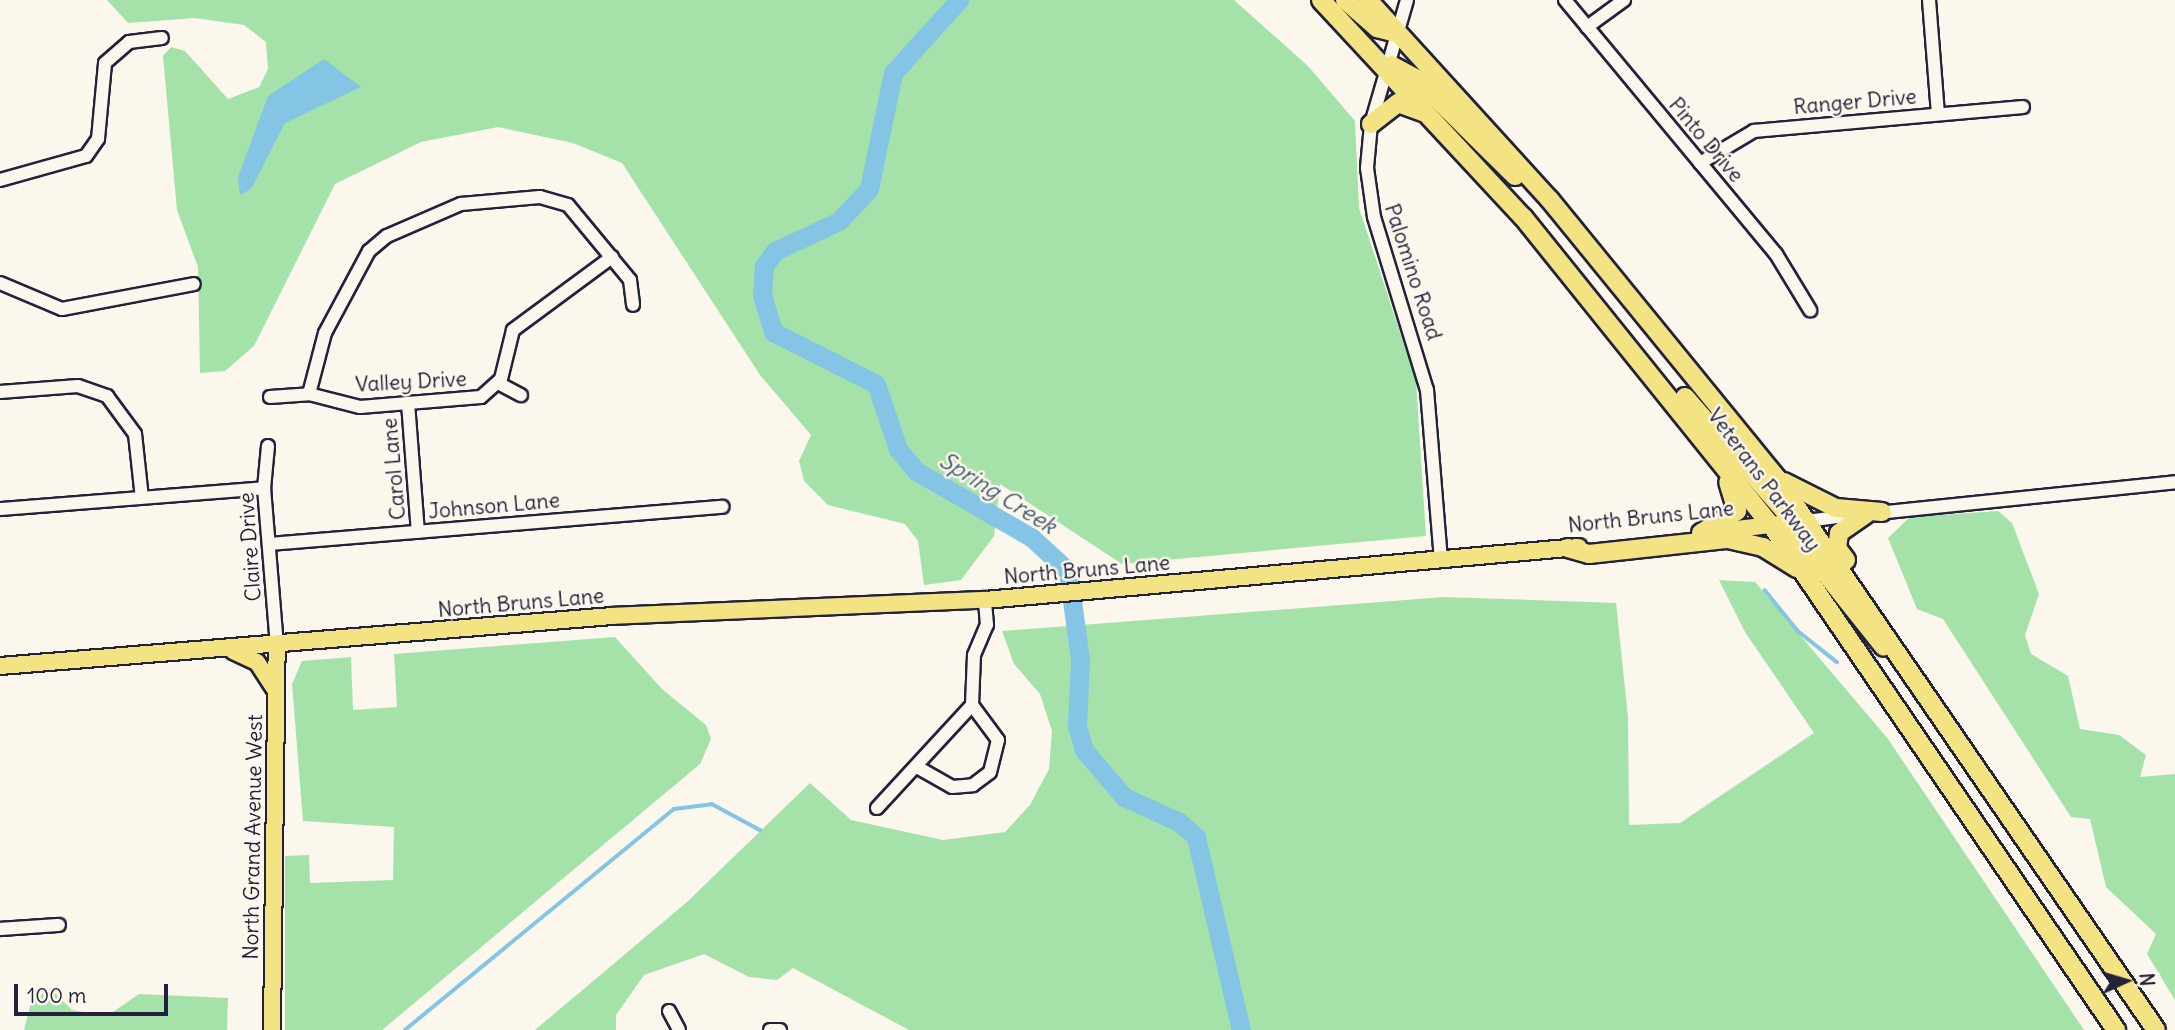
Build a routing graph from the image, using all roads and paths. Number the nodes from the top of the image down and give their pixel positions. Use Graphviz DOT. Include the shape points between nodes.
graph roads {
  1 [pos="1321,0"];
  2 [pos="1345,0"];
  3 [pos="1367,0"];
  4 [pos="1407,0"];
  5 [pos="1565,0"];
  6 [pos="1625,0"];
  7 [pos="1929,0"];
  8 [pos="1587,27"];
  9 [pos="1398,33"];
  10 [pos="162,38"];
  11 [pos="1387,66"];
  12 [pos="2024,107"];
  13 [pos="1938,114"];
  14 [pos="1437,121"];
  15 [pos="1371,124"];
  16 [pos="1700,163"];
  17 [pos="0,180"];
  18 [pos="612,257"];
  19 [pos="1600,259"];
  20 [pos="0,283"];
  21 [pos="194,284"];
  22 [pos="633,305"];
  23 [pos="1810,310"];
  24 [pos="1620,333"];
  25 [pos="1637,354"];
  26 [pos="498,383"];
  27 [pos="0,392"];
  28 [pos="309,394"];
  29 [pos="521,395"];
  30 [pos="270,397"];
  31 [pos="408,403"];
  32 [pos="268,446"];
  33 [pos="1775,476"];
  34 [pos="2175,482"];
  35 [pos="264,488"];
  36 [pos="142,498"];
  37 [pos="722,507"];
  38 [pos="0,509"];
  39 [pos="1874,513"];
  40 [pos="1807,520"];
  41 [pos="1771,525"];
  42 [pos="418,531"];
  43 [pos="1701,533"];
  44 [pos="269,544"];
  45 [pos="1568,548"];
  46 [pos="1441,560"];
  47 [pos="1809,577"];
  48 [pos="985,600"];
  49 [pos="277,645"];
  50 [pos="228,649"];
  51 [pos="0,666"];
  52 [pos="1921,681"];
  53 [pos="276,693"];
  54 [pos="972,705"];
  55 [pos="1964,744"];
  56 [pos="917,766"];
  57 [pos="877,808"];
  58 [pos="59,925"];
  59 [pos="0,929"];
  60 [pos="669,1011"];
  61 [pos="272,1030"];
  62 [pos="680,1030"];
  63 [pos="770,1030"];
  64 [pos="780,1030"];
  65 [pos="2116,1030"];
  66 [pos="2156,1030"];
  1 -- 11 [label="highway, Veterans Parkway"];
  2 -- 9 [label="highway" via="1377,28"];
  3 -- 9 [label="highway, Veterans Parkway"];
  4 -- 9 [label="street, Palomino Road"];
  5 -- 8 [label="street, Pinto Drive"];
  6 -- 8 [label="street"];
  7 -- 13 [label="street"];
  8 -- 16 [label="street, Pinto Drive"];
  9 -- 11 [label="street, Palomino Road"];
  9 -- 19 [label="highway, Veterans Parkway"];
  10 -- 17 [label="street" via="129,42 105,63 99,139 86,156"];
  11 -- 14 [label="highway, Veterans Parkway"];
  11 -- 15 [label="street, Palomino Road"];
  11 -- 19 [label="highway" via="1417,79"];
  12 -- 13 [label="street, Ranger Drive"];
  13 -- 16 [label="street, Ranger Drive" via="1754,131"];
  14 -- 15 [label="highway" via="1398,103"];
  14 -- 24 [label="highway, Veterans Parkway"];
  15 -- 46 [label="street, Palomino Road" via="1368,193 1427,390"];
  16 -- 23 [label="street, Pinto Drive" via="1792,274"];
  18 -- 22 [label="street" via="630,280"];
  18 -- 26 [label="street, Valley Drive" via="513,330"];
  18 -- 28 [label="street" via="580,213 540,197 461,204 387,236 369,251 324,333"];
  19 -- 33 [label="highway, Veterans Parkway"];
  20 -- 21 [label="street" via="62,310"];
  24 -- 25 [label="highway, Veterans Parkway"];
  24 -- 40 [label="highway" via="1657,366 1787,514"];
  25 -- 41 [label="highway, Veterans Parkway"];
  25 -- 43 [label="highway" via="1738,500 1732,517"];
  26 -- 29 [label="street"];
  26 -- 31 [label="street, Valley Drive" via="481,397"];
  27 -- 36 [label="street" via="78,386 107,396 135,434"];
  28 -- 30 [label="street, Valley Drive"];
  28 -- 31 [label="street, Valley Drive" via="360,407"];
  31 -- 42 [label="street, Carol Lane"];
  32 -- 35 [label="street, Claire Drive"];
  33 -- 39 [label="highway" via="1821,503"];
  33 -- 40 [label="highway, Veterans Parkway"];
  34 -- 39 [label="street, North Bruns Lane"];
  35 -- 36 [label="street"];
  35 -- 44 [label="street, Claire Drive"];
  36 -- 38 [label="street"];
  37 -- 42 [label="street, Johnson Lane"];
  39 -- 40 [label="street, North Bruns Lane"];
  39 -- 52 [label="highway" via="1841,529 1837,548 1910,649"];
  40 -- 41 [label="main road, North Bruns Lane"];
  40 -- 52 [label="highway, Veterans Parkway"];
  41 -- 43 [label="main road, North Bruns Lane"];
  41 -- 47 [label="highway, Veterans Parkway"];
  41 -- 55 [label="highway" via="1801,542"];
  42 -- 44 [label="street, Johnson Lane"];
  43 -- 45 [label="main road, North Bruns Lane"];
  44 -- 49 [label="street, Claire Drive"];
  45 -- 46 [label="main road, North Bruns Lane"];
  45 -- 47 [label="highway" via="1589,554 1741,540"];
  46 -- 48 [label="main road, North Bruns Lane"];
  47 -- 65 [label="highway, Veterans Parkway"];
  48 -- 49 [label="main road, North Bruns Lane" via="612,616"];
  48 -- 54 [label="street" via="987,625 974,655"];
  49 -- 50 [label="main road, North Bruns Lane"];
  49 -- 53 [label="main road, North Grand Avenue West"];
  50 -- 51 [label="main road, North Bruns Lane"];
  50 -- 53 [label="main road" via="257,662"];
  52 -- 55 [label="highway, Veterans Parkway"];
  53 -- 61 [label="main road, North Grand Avenue West"];
  54 -- 56 [label="street"];
  54 -- 56 [label="street" via="998,740 990,772 973,785 952,787"];
  55 -- 66 [label="highway, Veterans Parkway"];
  56 -- 57 [label="street"];
  58 -- 59 [label="street"];
  60 -- 62 [label="street"];
  63 -- 64 [label="street"];
}
